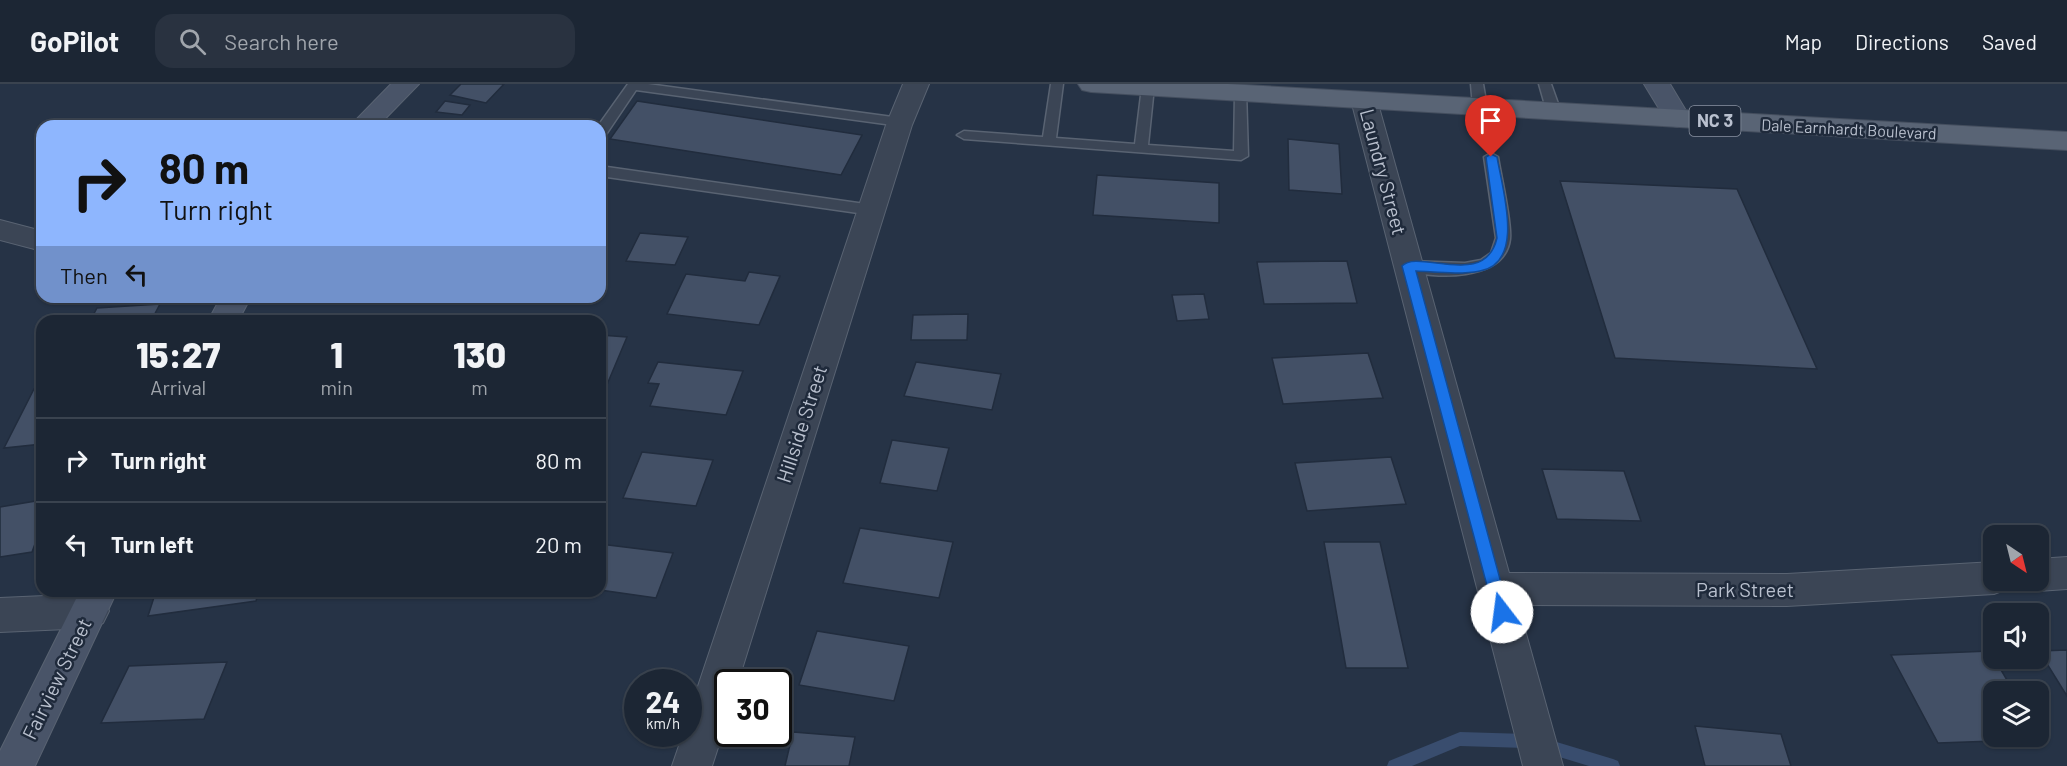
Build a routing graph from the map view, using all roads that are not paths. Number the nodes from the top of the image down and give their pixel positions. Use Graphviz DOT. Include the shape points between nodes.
graph roads {
  1 [pos="406,84"];
  2 [pos="916,84"];
  3 [pos="1058,84"];
  4 [pos="1091,84"];
  5 [pos="1545,84"];
  6 [pos="1657,84"];
  7 [pos="1148,87"];
  8 [pos="1241,93"];
  9 [pos="1478,96"];
  10 [pos="1364,100"];
  11 [pos="1554,112"];
  12 [pos="1678,119"];
  13 [pos="369,120"];
  14 [pos="900,122"];
  15 [pos="606,124"];
  16 [pos="964,135"];
  17 [pos="2067,141"];
  18 [pos="1050,142"];
  19 [pos="1142,149"];
  20 [pos="1491,157"];
  21 [pos="606,172"];
  22 [pos="872,210"];
  23 [pos="0,230"];
  24 [pos="36,239"];
  25 [pos="1408,266"];
  26 [pos="2067,573"];
  27 [pos="2049,574"];
  28 [pos="1983,579"];
  29 [pos="1496,589"];
  30 [pos="94,601"];
  31 [pos="0,615"];
  32 [pos="14,766"];
  33 [pos="692,766"];
  34 [pos="1543,766"];
  1 -- 13 [label="street"];
  2 -- 14 [label="street, Hillside Street"];
  3 -- 18 [label="lane"];
  4 -- 7 [label="main road, Dale Earnhardt Boulevard / NC 3"];
  5 -- 11 [label="lane"];
  6 -- 12 [label="street"];
  7 -- 8 [label="main road, Dale Earnhardt Boulevard / NC 3"];
  7 -- 19 [label="lane"];
  8 -- 10 [label="main road, Dale Earnhardt Boulevard / NC 3"];
  8 -- 19 [label="lane" via="1241,156"];
  9 -- 10 [label="main road, Dale Earnhardt Boulevard / NC 3"];
  9 -- 11 [label="main road, Dale Earnhardt Boulevard / NC 3"];
  10 -- 25 [label="street, Laundry Street"];
  11 -- 12 [label="main road, Dale Earnhardt Boulevard / NC 3"];
  12 -- 17 [label="main road, Dale Earnhardt Boulevard / NC 3"];
  14 -- 15 [label="lane" via="633,86"];
  14 -- 22 [label="street, Hillside Street"];
  16 -- 18 [label="lane"];
  18 -- 19 [label="lane"];
  20 -- 25 [label="lane" via="1503,238 1494,260 1481,267 1453,269"];
  21 -- 22 [label="lane"];
  22 -- 33 [label="street, Hillside Street"];
  23 -- 24 [label="street"];
  25 -- 29 [label="street, Laundry Street"];
  26 -- 27 [label="street"];
  28 -- 29 [label="street, Park Street" via="1787,590"];
  29 -- 34 [label="street, Laundry Street"];
  30 -- 31 [label="street"];
  30 -- 32 [label="street, Fairview Street"];
}
